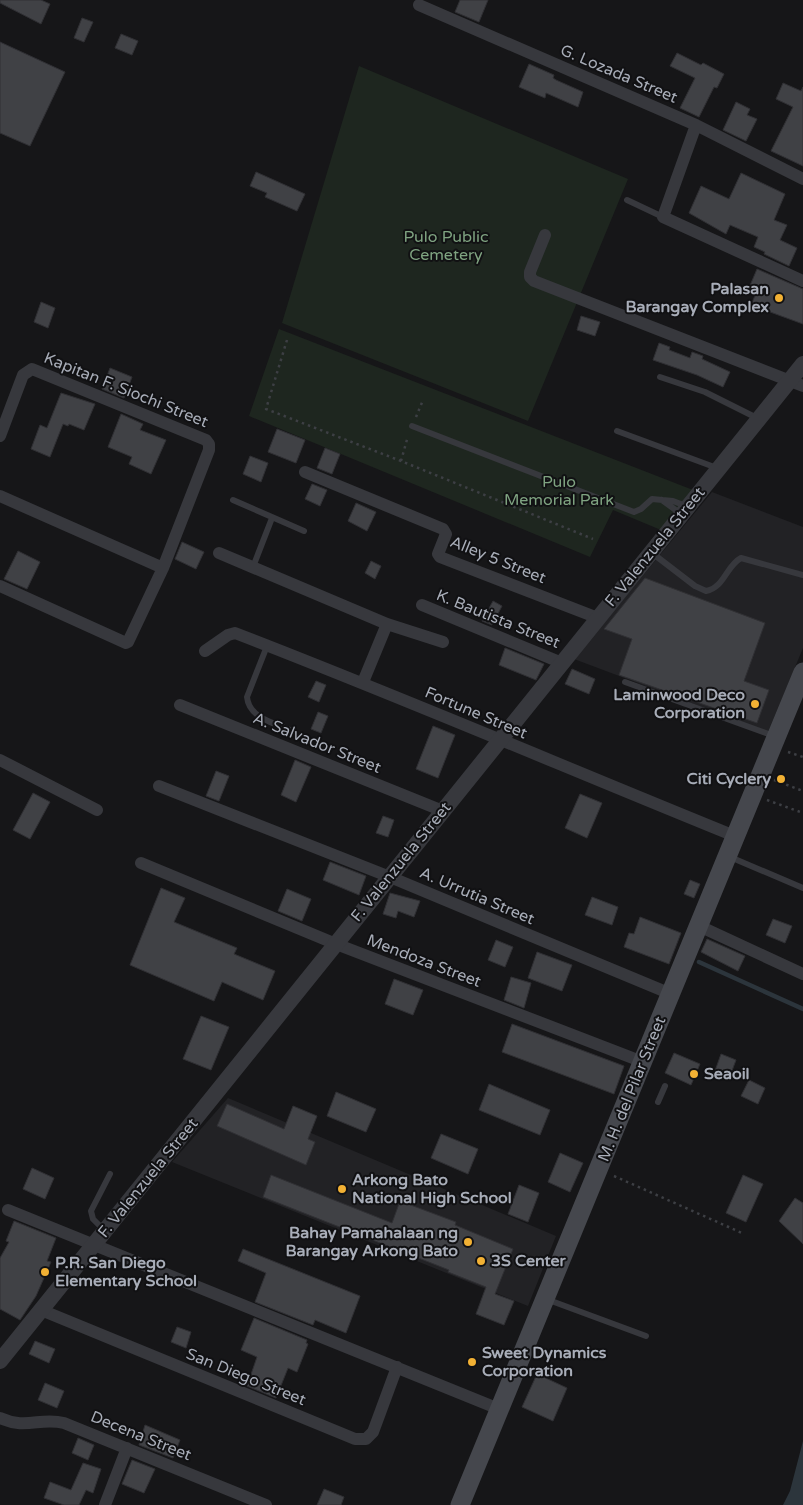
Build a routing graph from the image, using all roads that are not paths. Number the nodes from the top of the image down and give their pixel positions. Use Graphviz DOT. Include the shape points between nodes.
graph roads {
  1 [pos="419,5"];
  2 [pos="696,125"];
  3 [pos="803,179"];
  4 [pos="627,200"];
  5 [pos="663,216"];
  6 [pos="545,234"];
  7 [pos="803,281"];
  8 [pos="803,364"];
  9 [pos="660,377"];
  10 [pos="796,384"];
  11 [pos="759,419"];
  12 [pos="412,426"];
  13 [pos="617,431"];
  14 [pos="0,436"];
  15 [pos="718,469"];
  16 [pos="305,472"];
  17 [pos="233,500"];
  18 [pos="2,501"];
  19 [pos="685,511"];
  20 [pos="272,518"];
  21 [pos="304,531"];
  22 [pos="651,552"];
  23 [pos="219,553"];
  24 [pos="253,567"];
  25 [pos="163,568"];
  26 [pos="803,575"];
  27 [pos="0,586"];
  28 [pos="422,605"];
  29 [pos="598,618"];
  30 [pos="387,624"];
  31 [pos="443,642"];
  32 [pos="267,646"];
  33 [pos="205,651"];
  34 [pos="562,663"];
  35 [pos="803,672"];
  36 [pos="363,682"];
  37 [pos="625,682"];
  38 [pos="180,705"];
  39 [pos="290,730"];
  40 [pos="776,737"];
  41 [pos="500,741"];
  42 [pos="0,760"];
  43 [pos="159,786"];
  44 [pos="97,810"];
  45 [pos="443,811"];
  46 [pos="736,837"];
  47 [pos="728,857"];
  48 [pos="141,863"];
  49 [pos="390,877"];
  50 [pos="803,888"];
  51 [pos="699,926"];
  52 [pos="336,944"];
  53 [pos="803,974"];
  54 [pos="671,994"];
  55 [pos="643,1062"];
  56 [pos="665,1086"];
  57 [pos="658,1102"];
  58 [pos="110,1174"];
  59 [pos="8,1210"];
  60 [pos="105,1231"];
  61 [pos="93,1246"];
  62 [pos="545,1299"];
  63 [pos="41,1310"];
  64 [pos="646,1336"];
  65 [pos="0,1361"];
  66 [pos="397,1367"];
  67 [pos="499,1410"];
  68 [pos="0,1418"];
  69 [pos="127,1448"];
  70 [pos="105,1505"];
  71 [pos="266,1505"];
  72 [pos="460,1505"];
  1 -- 2 [label="street, G. Lozada Street"];
  2 -- 3 [label="street, G. Lozada Street"];
  2 -- 5 [label="street"];
  4 -- 5 [label="lane"];
  5 -- 7 [label="street"];
  6 -- 10 [label="street" via="530,272 534,281"];
  8 -- 10 [label="street, F. Valenzuela Street"];
  9 -- 11 [label="lane" via="705,392"];
  10 -- 11 [label="street, F. Valenzuela Street"];
  11 -- 15 [label="street, F. Valenzuela Street"];
  12 -- 19 [label="lane" via="634,512 652,499"];
  13 -- 15 [label="lane"];
  14 -- 25 [label="street, Kapitan F. Siochi Street" via="23,375 32,369 206,440 209,450"];
  15 -- 19 [label="street, F. Valenzuela Street"];
  16 -- 29 [label="street, Alley 5 Street" via="446,531 438,554 440,557"];
  17 -- 20 [label="lane"];
  18 -- 25 [label="street"];
  19 -- 22 [label="street, F. Valenzuela Street"];
  20 -- 21 [label="lane"];
  20 -- 24 [label="lane"];
  22 -- 26 [label="lane" via="706,592 716,587 741,558"];
  22 -- 29 [label="street, F. Valenzuela Street"];
  23 -- 24 [label="street"];
  24 -- 30 [label="street"];
  25 -- 27 [label="street, Kapitan F. Siochi Street" via="126,643"];
  28 -- 34 [label="street, K. Bautista Street"];
  29 -- 34 [label="street, F. Valenzuela Street"];
  30 -- 31 [label="street"];
  30 -- 36 [label="street"];
  32 -- 33 [label="street, Fortune Street" via="231,634"];
  32 -- 36 [label="street, Fortune Street"];
  32 -- 39 [label="lane" via="247,698 248,703 258,716"];
  34 -- 41 [label="street, F. Valenzuela Street"];
  35 -- 40 [label="main road, M. H. del Pilar Street"];
  36 -- 41 [label="street, Fortune Street"];
  37 -- 40 [label="lane"];
  38 -- 45 [label="street, A. Salvador Street"];
  40 -- 46 [label="main road, M. H. del Pilar Street"];
  41 -- 45 [label="street, F. Valenzuela Street"];
  41 -- 46 [label="street, Fortune Street"];
  42 -- 44 [label="street"];
  43 -- 49 [label="street, A. Urrutia Street"];
  45 -- 49 [label="street, F. Valenzuela Street"];
  46 -- 47 [label="main road, M. H. del Pilar Street"];
  47 -- 50 [label="lane"];
  47 -- 51 [label="main road, M. H. del Pilar Street"];
  48 -- 52 [label="street, Mendoza Street"];
  49 -- 52 [label="street, F. Valenzuela Street"];
  49 -- 54 [label="street, A. Urrutia Street"];
  51 -- 53 [label="street"];
  51 -- 54 [label="main road, M. H. del Pilar Street"];
  52 -- 55 [label="street, Mendoza Street"];
  52 -- 60 [label="street, F. Valenzuela Street"];
  54 -- 55 [label="main road, M. H. del Pilar Street"];
  55 -- 62 [label="main road, M. H. del Pilar Street"];
  56 -- 57 [label="lane"];
  58 -- 60 [label="lane" via="91,1211 93,1219"];
  59 -- 61 [label="street"];
  60 -- 61 [label="street, F. Valenzuela Street"];
  61 -- 63 [label="street, F. Valenzuela Street"];
  61 -- 66 [label="street"];
  62 -- 64 [label="lane"];
  62 -- 67 [label="main road, M. H. del Pilar Street"];
  63 -- 65 [label="street, F. Valenzuela Street"];
  63 -- 66 [label="street, San Diego Street" via="355,1439 366,1439 373,1432"];
  66 -- 67 [label="street"];
  67 -- 72 [label="main road, M. H. del Pilar Street"];
  68 -- 69 [label="street, Decena Street" via="16,1424 57,1421"];
  69 -- 70 [label="street"];
  69 -- 71 [label="street, Decena Street"];
}
